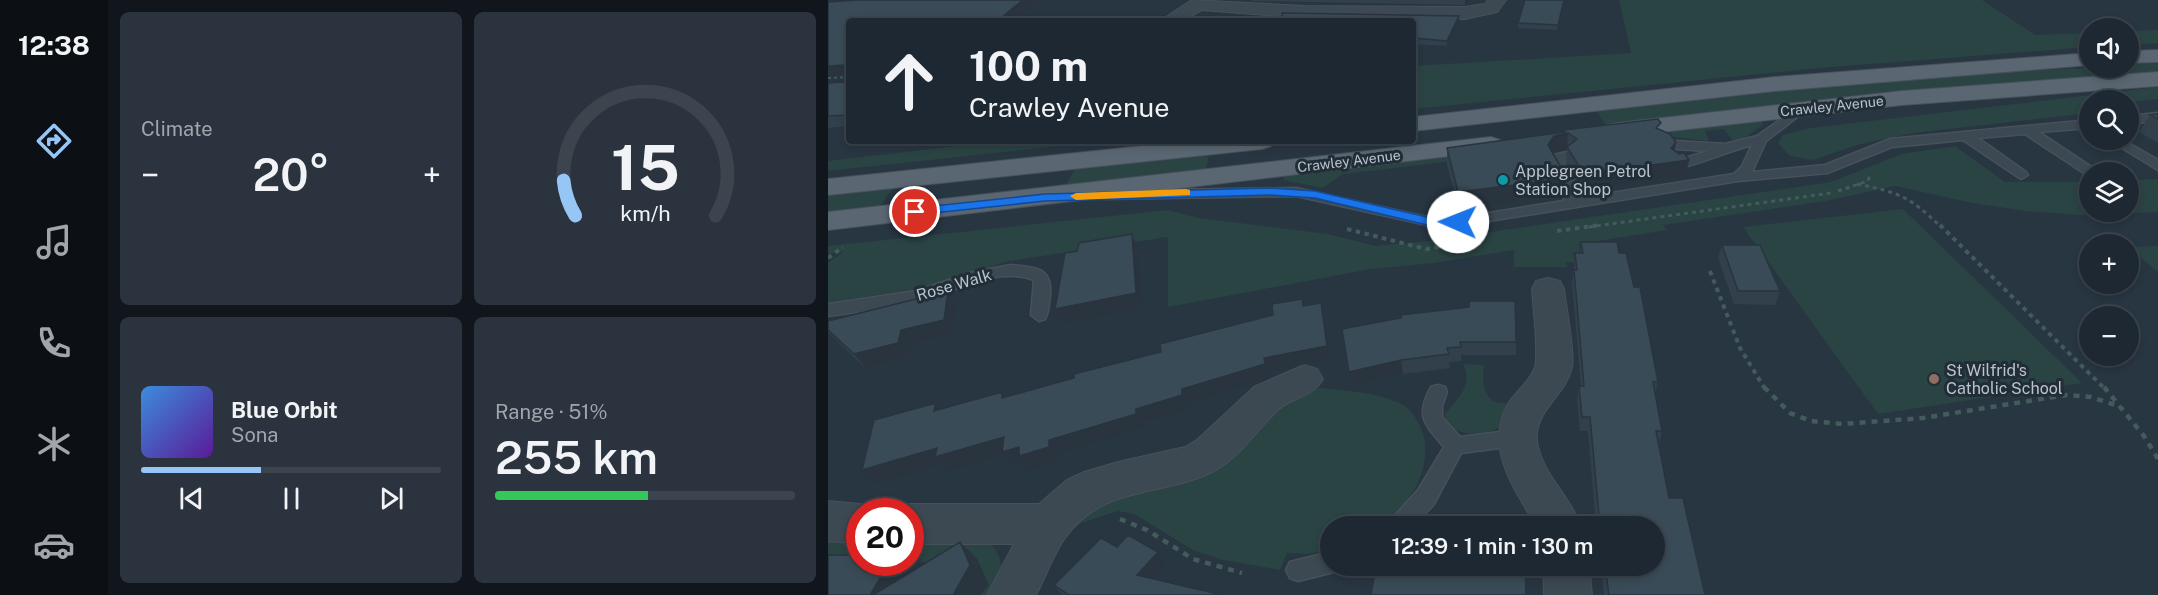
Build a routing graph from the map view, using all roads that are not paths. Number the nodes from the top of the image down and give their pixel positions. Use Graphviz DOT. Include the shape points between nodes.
graph roads {
  1 [pos="1497,0"];
  2 [pos="1202,2"];
  3 [pos="1175,18"];
  4 [pos="2158,56"];
  5 [pos="2139,57"];
  6 [pos="2079,60"];
  7 [pos="2158,80"];
  8 [pos="1801,109"];
  9 [pos="2158,117"];
  10 [pos="2139,119"];
  11 [pos="1416,124"];
  12 [pos="2079,125"];
  13 [pos="2027,130"];
  14 [pos="1966,136"];
  15 [pos="1761,139"];
  16 [pos="1577,141"];
  17 [pos="1234,144"];
  18 [pos="1662,144"];
  19 [pos="1725,148"];
  20 [pos="2132,150"];
  21 [pos="2079,164"];
  22 [pos="1677,165"];
  23 [pos="2158,166"];
  24 [pos="2021,175"];
  25 [pos="1738,177"];
  26 [pos="828,187"];
  27 [pos="1045,197"];
  28 [pos="1569,204"];
  29 [pos="828,221"];
  30 [pos="1548,289"];
  31 [pos="828,310"];
  32 [pos="1039,315"];
  33 [pos="1304,379"];
  34 [pos="1438,392"];
  35 [pos="1523,420"];
  36 [pos="1455,446"];
  37 [pos="1409,516"];
  38 [pos="1553,516"];
  39 [pos="828,521"];
  40 [pos="846,523"];
  41 [pos="924,524"];
  42 [pos="1049,524"];
  43 [pos="1320,565"];
  44 [pos="1298,570"];
  45 [pos="1567,576"];
  46 [pos="1011,595"];
  47 [pos="1568,595"];
  1 -- 2 [label="street" via="1491,8 1465,13 1305,12"];
  2 -- 3 [label="street"];
  4 -- 5 [label="main road"];
  6 -- 11 [label="main road, Crawley Avenue" via="1775,84"];
  7 -- 8 [label="main road, Crawley Avenue"];
  8 -- 15 [label="lane"];
  8 -- 16 [label="main road, Crawley Avenue"];
  9 -- 10 [label="lane"];
  12 -- 13 [label="lane"];
  13 -- 14 [label="lane"];
  13 -- 21 [label="lane"];
  14 -- 24 [label="lane"];
  14 -- 25 [label="lane" via="1890,143 1827,169"];
  15 -- 19 [label="lane"];
  15 -- 25 [label="lane" via="1748,168"];
  16 -- 27 [label="main road, Crawley Avenue" via="1528,141"];
  16 -- 28 [label="lane" via="1556,163 1576,183"];
  17 -- 26 [label="main road"];
  18 -- 19 [label="lane"];
  19 -- 22 [label="lane"];
  20 -- 23 [label="lane"];
  25 -- 28 [label="lane"];
  27 -- 28 [label="lane" via="1296,192 1443,222"];
  27 -- 29 [label="main road, Crawley Avenue"];
  30 -- 35 [label="street" via="1554,366 1551,378"];
  31 -- 32 [label="lane, Rose Walk" via="918,297 980,276 1015,270 1041,277"];
  33 -- 42 [label="street" via="1267,397 1198,460 1090,488 1074,497"];
  34 -- 36 [label="lane" via="1432,419"];
  35 -- 36 [label="lane"];
  35 -- 38 [label="street" via="1520,458"];
  36 -- 37 [label="lane" via="1426,497"];
  39 -- 40 [label="street"];
  41 -- 42 [label="street"];
  42 -- 46 [label="street"];
  43 -- 44 [label="lane"];
  45 -- 47 [label="street"];
}
